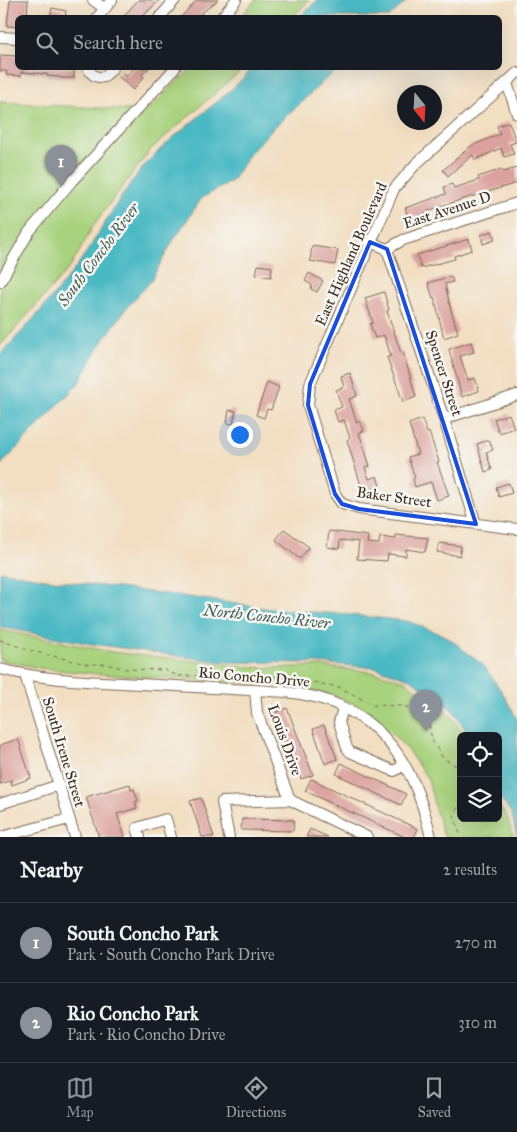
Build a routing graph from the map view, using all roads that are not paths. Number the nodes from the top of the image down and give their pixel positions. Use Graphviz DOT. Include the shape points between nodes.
graph roads {
  1 [pos="93,0"];
  2 [pos="112,0"];
  3 [pos="175,0"];
  4 [pos="236,0"];
  5 [pos="105,9"];
  6 [pos="100,15"];
  7 [pos="162,15"];
  8 [pos="224,15"];
  9 [pos="0,37"];
  10 [pos="15,38"];
  11 [pos="89,70"];
  12 [pos="111,70"];
  13 [pos="173,70"];
  14 [pos="517,74"];
  15 [pos="507,83"];
  16 [pos="517,114"];
  17 [pos="517,203"];
  18 [pos="370,242"];
  19 [pos="387,249"];
  20 [pos="0,282"];
  21 [pos="517,395"];
  22 [pos="308,404"];
  23 [pos="444,419"];
  24 [pos="476,524"];
  25 [pos="517,529"];
  26 [pos="0,669"];
  27 [pos="25,675"];
  28 [pos="255,690"];
  29 [pos="343,708"];
  30 [pos="404,764"];
  31 [pos="58,785"];
  32 [pos="290,800"];
  33 [pos="0,804"];
  34 [pos="69,819"];
  35 [pos="1,837"];
  36 [pos="75,837"];
  37 [pos="140,837"];
  38 [pos="171,837"];
  39 [pos="229,837"];
  40 [pos="367,837"];
  41 [pos="431,837"];
  1 -- 5 [label="street"];
  2 -- 5 [label="street"];
  3 -- 7 [label="street"];
  4 -- 8 [label="street"];
  5 -- 6 [label="street"];
  9 -- 10 [label="street"];
  11 -- 12 [label="street" via="97,78 104,77"];
  13 -- 20 [label="street" via="29,232"];
  14 -- 15 [label="street, East Highland Boulevard"];
  15 -- 16 [label="street"];
  15 -- 18 [label="street, East Highland Boulevard" via="416,164 394,189"];
  17 -- 19 [label="street, East Avenue D" via="403,240"];
  18 -- 19 [label="street"];
  18 -- 22 [label="street, East Highland Boulevard" via="310,384"];
  19 -- 23 [label="street, Spencer Street"];
  21 -- 23 [label="street"];
  22 -- 24 [label="street, Baker Street" via="335,494 342,504"];
  23 -- 24 [label="street, Spencer Street"];
  24 -- 25 [label="street, Baker Street"];
  26 -- 27 [label="street, Rio Concho Drive"];
  27 -- 28 [label="street, Rio Concho Drive" via="74,681"];
  27 -- 31 [label="street, South Irene Street"];
  28 -- 29 [label="street, Rio Concho Drive" via="325,700"];
  28 -- 32 [label="street, Louis Drive" via="257,714"];
  29 -- 30 [label="street, Rio Concho Drive" via="380,733"];
  29 -- 30 [label="street" via="339,722 350,752 394,771"];
  30 -- 41 [label="street, Rio Concho Drive" via="415,782"];
  31 -- 33 [label="street"];
  31 -- 34 [label="street, South Irene Street"];
  32 -- 39 [label="street, Louis Drive" via="222,802"];
  32 -- 40 [label="street, Louis Drive"];
  34 -- 35 [label="street"];
  34 -- 36 [label="street, South Irene Street"];
  37 -- 38 [label="street" via="137,828 166,819"];
}
